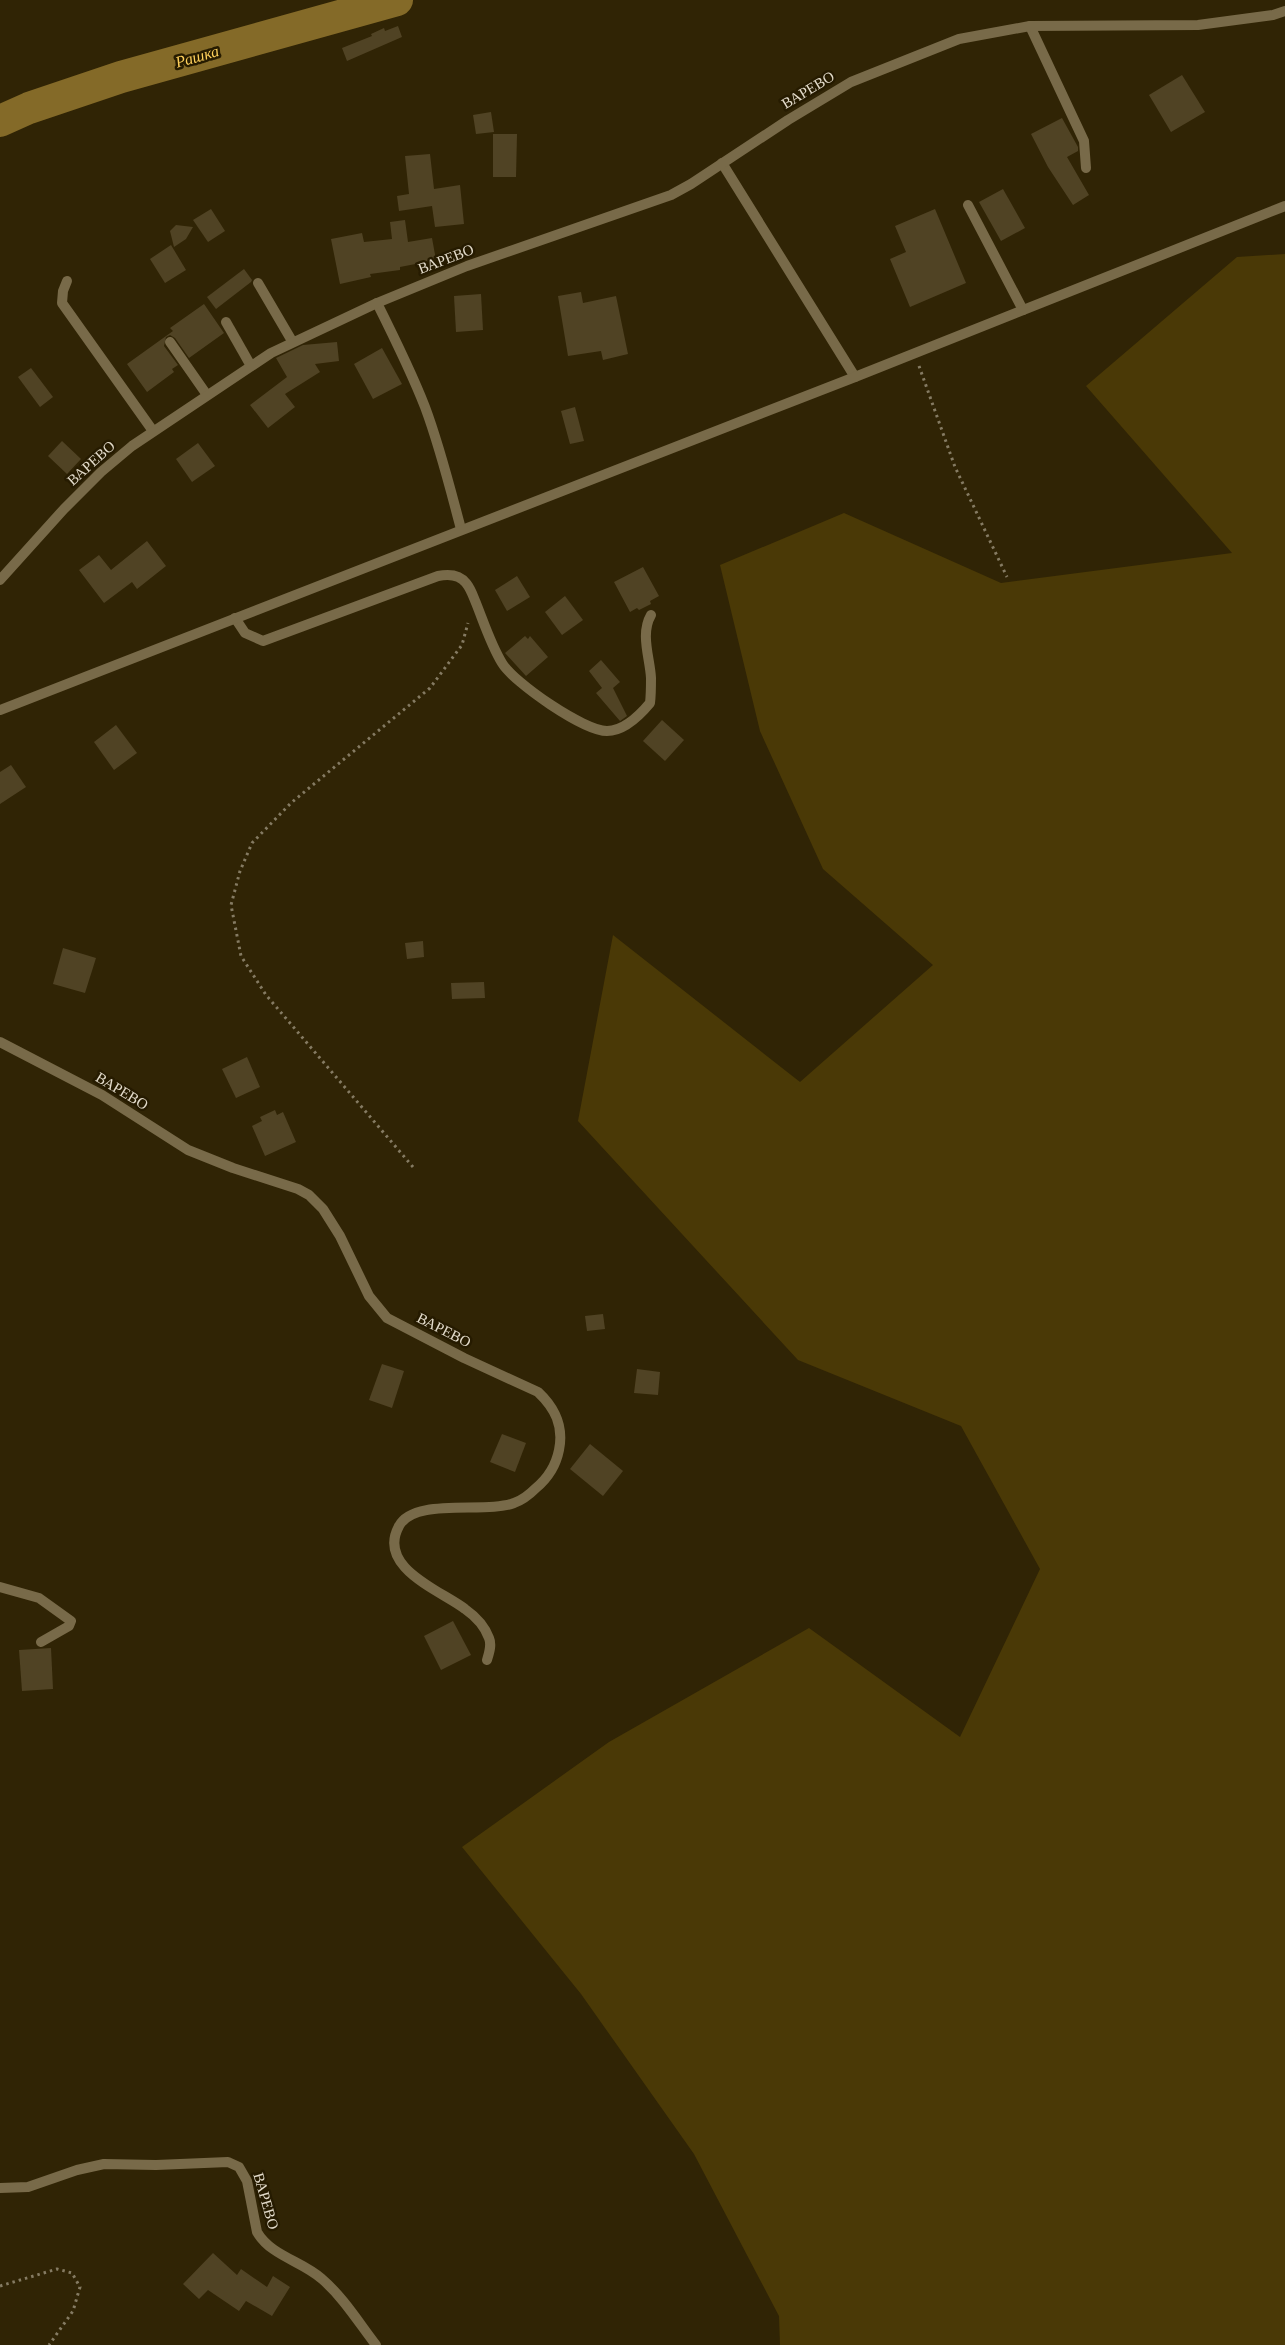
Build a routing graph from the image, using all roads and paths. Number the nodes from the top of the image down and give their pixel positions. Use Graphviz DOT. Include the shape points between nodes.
graph roads {
  1 [pos="1285,11"];
  2 [pos="1030,26"];
  3 [pos="722,163"];
  4 [pos="1086,168"];
  5 [pos="968,205"];
  6 [pos="1285,206"];
  7 [pos="67,281"];
  8 [pos="258,284"];
  9 [pos="377,303"];
  10 [pos="1023,310"];
  11 [pos="226,322"];
  12 [pos="292,341"];
  13 [pos="170,342"];
  14 [pos="915,353"];
  15 [pos="251,366"];
  16 [pos="855,377"];
  17 [pos="207,395"];
  18 [pos="153,431"];
  19 [pos="461,529"];
  20 [pos="1008,577"];
  21 [pos="0,580"];
  22 [pos="475,601"];
  23 [pos="651,615"];
  24 [pos="235,618"];
  25 [pos="0,710"];
  26 [pos="0,1042"];
  27 [pos="413,1167"];
  28 [pos="0,1587"];
  29 [pos="40,1642"];
  30 [pos="488,1660"];
  31 [pos="0,2188"];
  32 [pos="0,2286"];
  33 [pos="49,2345"];
  34 [pos="376,2345"];
  1 -- 2 [label="street, ВАРЕВО" via="1198,25"];
  2 -- 3 [label="street, ВАРЕВО" via="959,39 851,82"];
  2 -- 4 [label="street" via="1084,142"];
  3 -- 9 [label="street, ВАРЕВО" via="671,195 467,266"];
  3 -- 16 [label="street"];
  5 -- 10 [label="street"];
  6 -- 10 [label="street"];
  7 -- 18 [label="street" via="62,303"];
  8 -- 12 [label="street"];
  9 -- 12 [label="street, ВАРЕВО"];
  9 -- 19 [label="street" via="426,409"];
  10 -- 14 [label="street"];
  11 -- 15 [label="street"];
  12 -- 15 [label="street, ВАРЕВО"];
  13 -- 17 [label="street"];
  14 -- 16 [label="street"];
  14 -- 20 [label="path" via="955,467"];
  15 -- 17 [label="street, ВАРЕВО"];
  16 -- 19 [label="street"];
  17 -- 18 [label="street, ВАРЕВО"];
  18 -- 21 [label="street, ВАРЕВО" via="95,478"];
  19 -- 24 [label="street"];
  22 -- 23 [label="street" via="496,652 512,676 550,704 597,730 608,732 622,727 650,702 651,678 646,648 647,623"];
  22 -- 24 [label="street" via="462,579 444,574 263,641 245,633"];
  22 -- 27 [label="path" via="462,645 430,688 291,803 252,843 231,905 241,956 266,995"];
  24 -- 25 [label="street"];
  26 -- 30 [label="street, ВАРЕВО" via="102,1095 188,1150 309,1195 323,1209 340,1236 368,1296 387,1318 538,1392 547,1400 556,1414 560,1444 550,1474 541,1484 514,1503 416,1512 401,1522 395,1536 401,1563 410,1573 464,1608 484,1628 490,1640"];
  28 -- 29 [label="street" via="39,1598 71,1620 69,1626"];
  31 -- 34 [label="street, ВАРЕВО" via="28,2187 104,2164 221,2161 234,2164 247,2181 256,2232 282,2255 321,2278"];
  32 -- 33 [label="path" via="56,2269 72,2274 80,2287 73,2311"];
}
